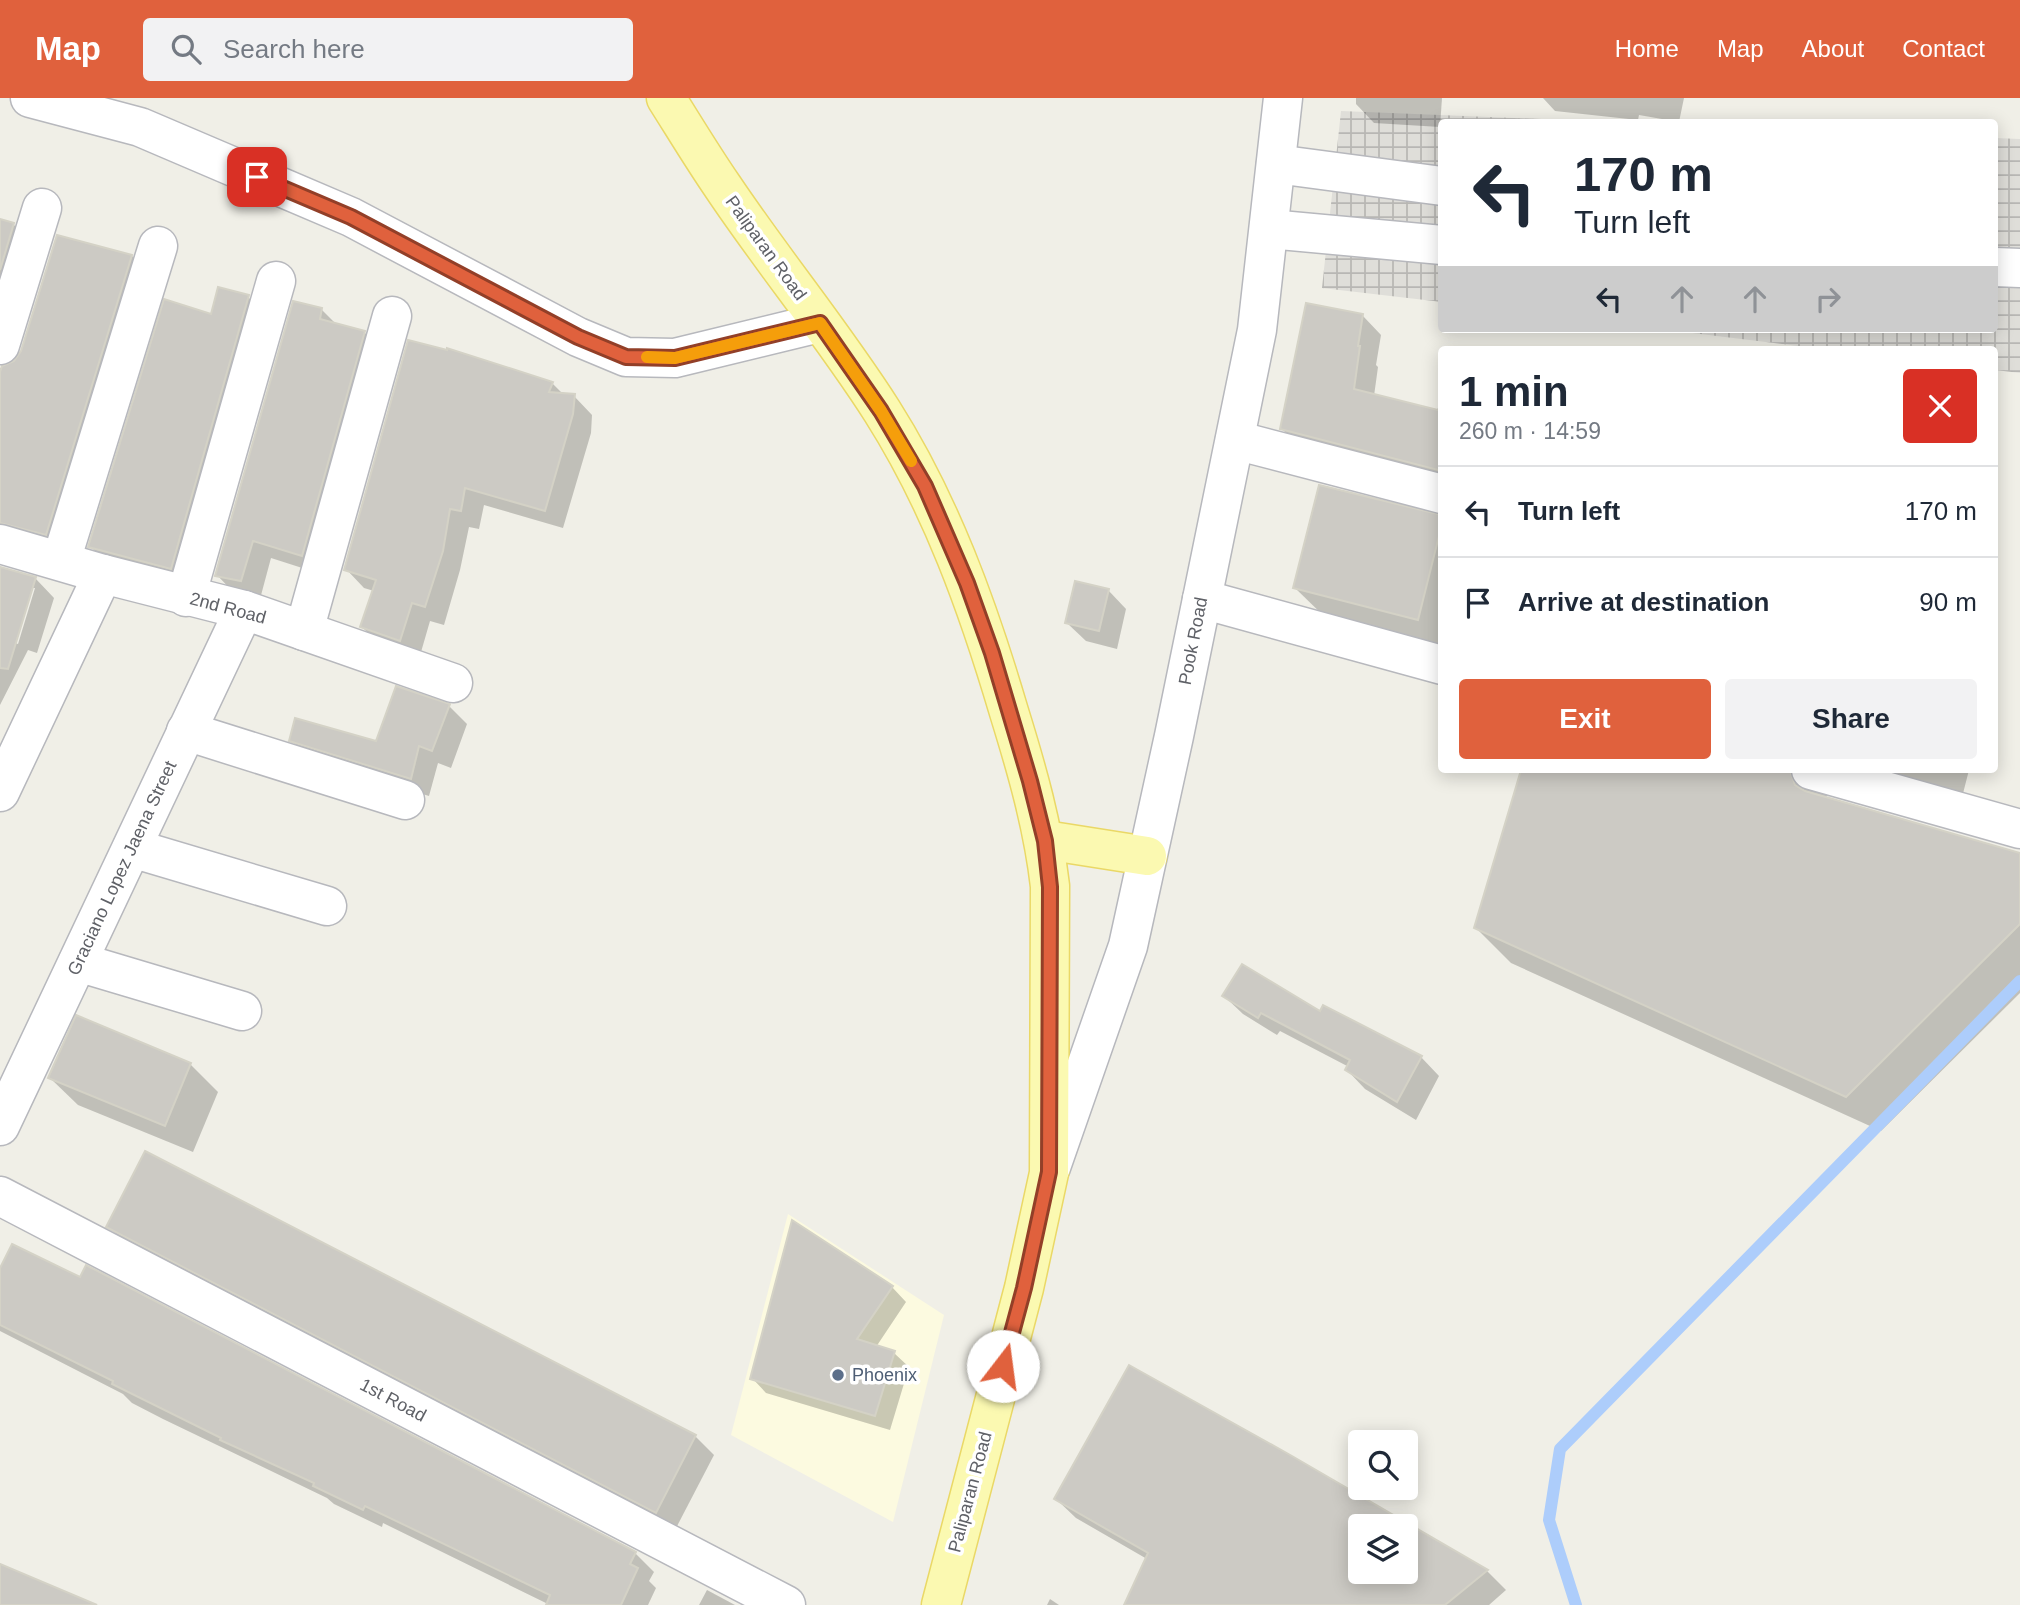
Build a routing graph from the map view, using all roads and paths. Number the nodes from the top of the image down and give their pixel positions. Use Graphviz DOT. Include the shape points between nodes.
graph roads {
  1 [pos="30,98"];
  2 [pos="666,98"];
  3 [pos="1283,98"];
  4 [pos="1276,164"];
  5 [pos="1438,185"];
  6 [pos="42,208"];
  7 [pos="1269,229"];
  8 [pos="1438,245"];
  9 [pos="158,246"];
  10 [pos="1998,267"];
  11 [pos="2020,268"];
  12 [pos="276,281"];
  13 [pos="392,316"];
  14 [pos="820,323"];
  15 [pos="0,345"];
  16 [pos="1235,440"];
  17 [pos="1438,493"];
  18 [pos="0,544"];
  19 [pos="61,561"];
  20 [pos="103,574"];
  21 [pos="186,597"];
  22 [pos="1202,599"];
  23 [pos="244,610"];
  24 [pos="304,631"];
  25 [pos="1438,664"];
  26 [pos="453,683"];
  27 [pos="186,731"];
  28 [pos="1822,773"];
  29 [pos="0,792"];
  30 [pos="405,800"];
  31 [pos="2020,829"];
  32 [pos="1045,841"];
  33 [pos="132,848"];
  34 [pos="1147,856"];
  35 [pos="327,906"];
  36 [pos="78,962"];
  37 [pos="242,1012"];
  38 [pos="0,1126"];
  39 [pos="1049,1172"];
  40 [pos="0,1196"];
  41 [pos="786,1605"];
  42 [pos="941,1605"];
  1 -- 14 [label="street" via="140,127 351,217 578,337 626,357 675,358"];
  2 -- 14 [label="main road, Paliparan Road"];
  3 -- 4 [label="street, Pook Road"];
  4 -- 5 [label="street"];
  4 -- 7 [label="street, Pook Road"];
  6 -- 15 [label="street"];
  7 -- 8 [label="street"];
  7 -- 16 [label="street, Pook Road" via="1257,330"];
  9 -- 19 [label="street"];
  10 -- 11 [label="street"];
  12 -- 21 [label="street"];
  13 -- 24 [label="street"];
  14 -- 32 [label="main road, Paliparan Road" via="881,411 925,486 992,653"];
  16 -- 17 [label="street"];
  16 -- 22 [label="street, Pook Road"];
  18 -- 19 [label="street, 2nd Road"];
  19 -- 20 [label="street, 2nd Road"];
  20 -- 21 [label="street, 2nd Road"];
  20 -- 29 [label="street"];
  21 -- 23 [label="street, 2nd Road"];
  22 -- 25 [label="street"];
  22 -- 34 [label="street, Pook Road"];
  23 -- 24 [label="street, 2nd Road"];
  23 -- 27 [label="street, Graciano Lopez Jaena Street"];
  24 -- 26 [label="street, 2nd Road"];
  27 -- 30 [label="street"];
  27 -- 33 [label="street, Graciano Lopez Jaena Street"];
  28 -- 31 [label="street"];
  32 -- 34 [label="main road"];
  32 -- 39 [label="main road, Paliparan Road" via="1050,887"];
  33 -- 35 [label="street"];
  33 -- 36 [label="street, Graciano Lopez Jaena Street"];
  34 -- 39 [label="street, Pook Road" via="1128,946"];
  36 -- 37 [label="street"];
  36 -- 38 [label="street, Graciano Lopez Jaena Street"];
  39 -- 42 [label="main road, Paliparan Road" via="1024,1288"];
  40 -- 41 [label="street, 1st Road"];
}
